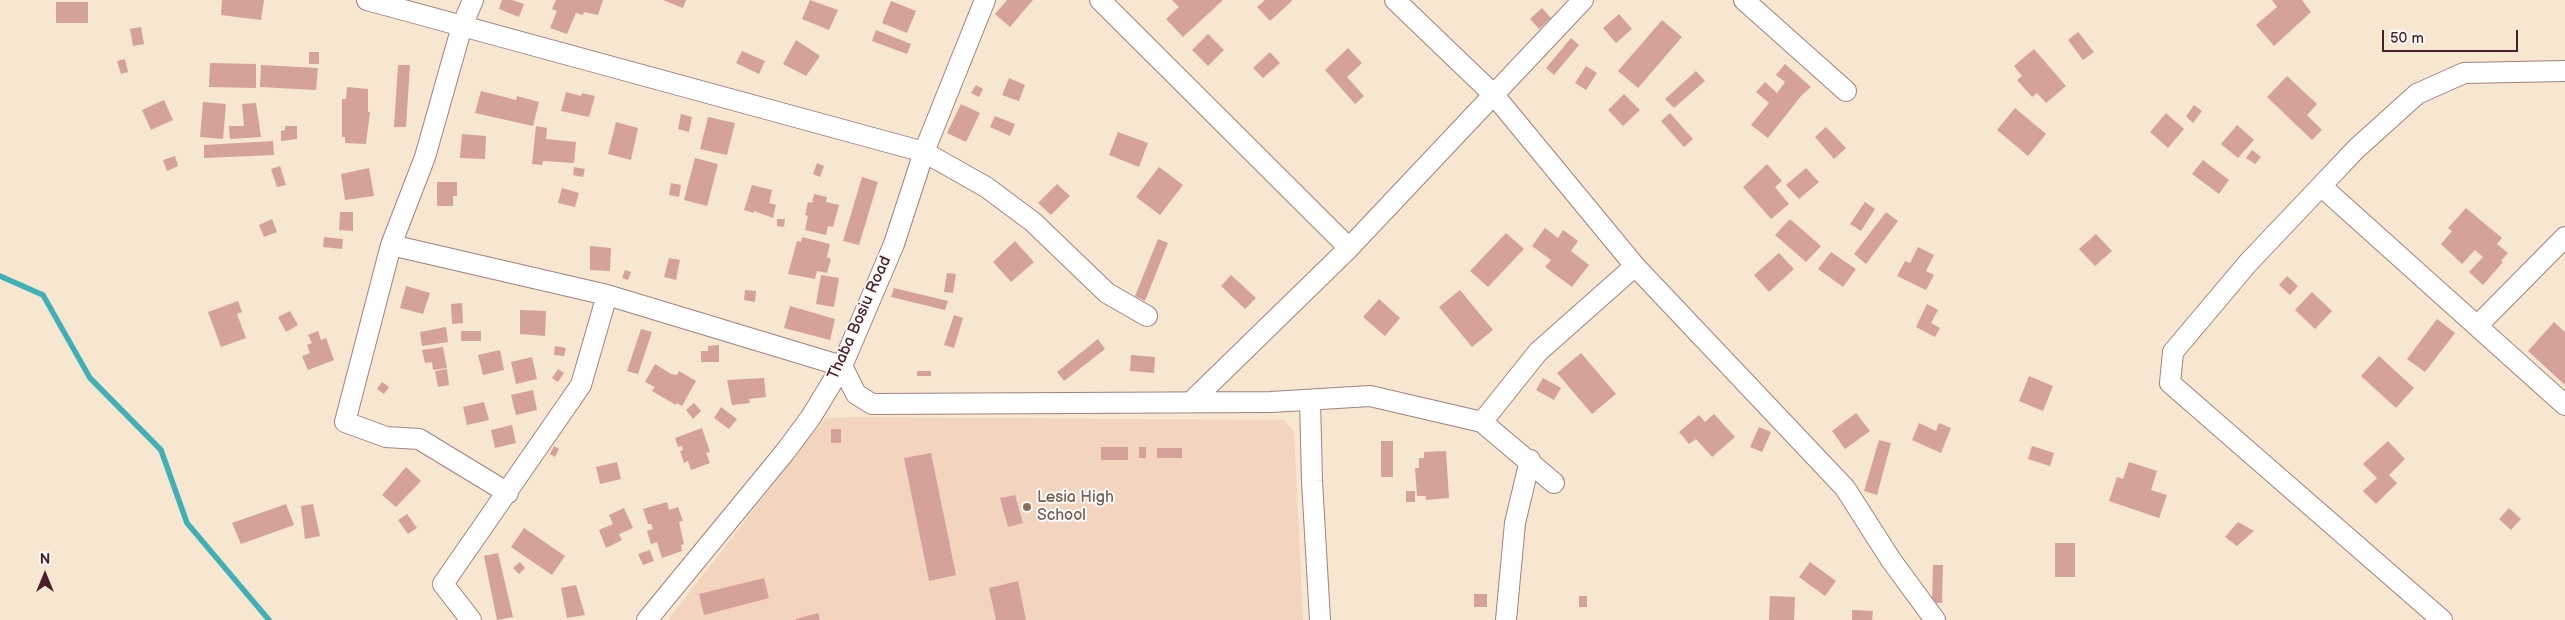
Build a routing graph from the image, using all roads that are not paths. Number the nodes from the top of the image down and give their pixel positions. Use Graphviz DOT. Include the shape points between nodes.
graph roads {
  1 [pos="367,0"];
  2 [pos="473,0"];
  3 [pos="985,0"];
  4 [pos="1100,0"];
  5 [pos="1395,0"];
  6 [pos="1583,0"];
  7 [pos="1744,0"];
  8 [pos="462,26"];
  9 [pos="2565,71"];
  10 [pos="1846,92"];
  11 [pos="1494,95"];
  12 [pos="924,152"];
  13 [pos="2321,186"];
  14 [pos="2565,237"];
  15 [pos="391,245"];
  16 [pos="1349,248"];
  17 [pos="1635,266"];
  18 [pos="607,295"];
  19 [pos="1147,316"];
  20 [pos="2477,326"];
  21 [pos="842,366"];
  22 [pos="1310,400"];
  23 [pos="1191,402"];
  24 [pos="2565,405"];
  25 [pos="1482,422"];
  26 [pos="1530,460"];
  27 [pos="1554,482"];
  28 [pos="508,493"];
  29 [pos="471,620"];
  30 [pos="648,620"];
  31 [pos="1320,620"];
  32 [pos="1506,620"];
  33 [pos="1935,620"];
  34 [pos="2442,620"];
  1 -- 8 [label="street"];
  2 -- 8 [label="street"];
  3 -- 12 [label="street, Thaba Bosiu Road"];
  4 -- 16 [label="street"];
  5 -- 11 [label="street"];
  6 -- 11 [label="street"];
  7 -- 10 [label="street"];
  8 -- 12 [label="street"];
  8 -- 15 [label="street" via="425,157"];
  9 -- 13 [label="street" via="2464,73 2417,94"];
  11 -- 16 [label="street"];
  11 -- 17 [label="street"];
  12 -- 19 [label="street" via="986,187 1034,222 1107,293"];
  12 -- 21 [label="street, Thaba Bosiu Road" via="894,244"];
  13 -- 20 [label="street"];
  13 -- 34 [label="street" via="2248,263 2173,352 2170,383"];
  14 -- 20 [label="street"];
  15 -- 18 [label="street"];
  15 -- 28 [label="street" via="345,422 386,437 419,439"];
  16 -- 23 [label="street"];
  17 -- 25 [label="street" via="1538,352"];
  17 -- 33 [label="street" via="1845,488 1891,560"];
  18 -- 21 [label="street"];
  18 -- 28 [label="street" via="581,385"];
  20 -- 24 [label="street"];
  21 -- 23 [label="street" via="856,394 872,404"];
  21 -- 30 [label="street, Thaba Bosiu Road" via="785,452"];
  22 -- 23 [label="street"];
  22 -- 25 [label="street" via="1370,396"];
  22 -- 31 [label="street"];
  25 -- 26 [label="street"];
  26 -- 27 [label="street"];
  26 -- 32 [label="street" via="1515,523"];
  28 -- 29 [label="street" via="443,584"];
}
